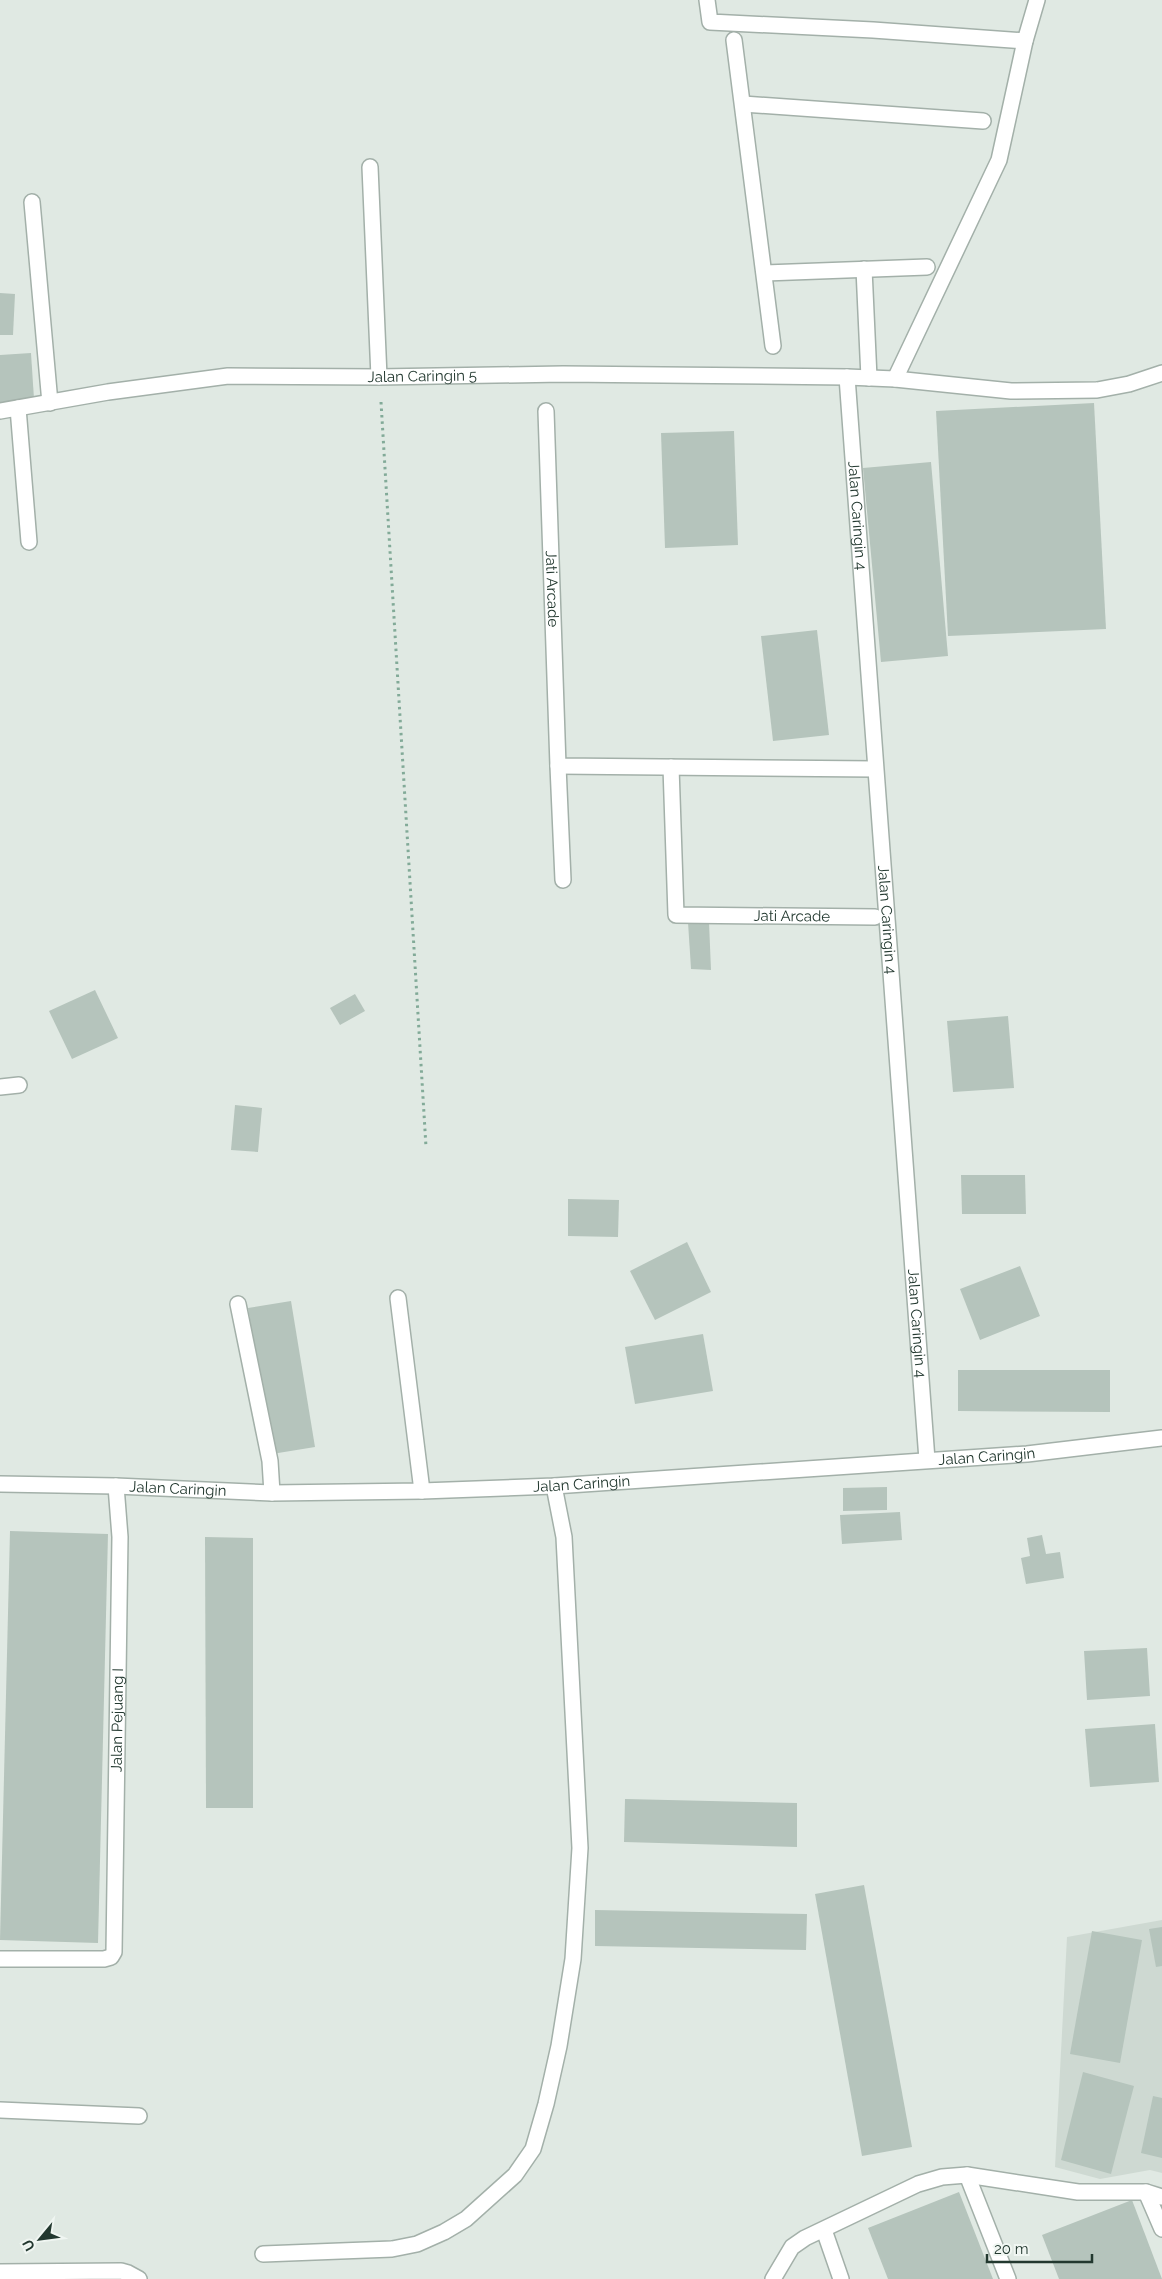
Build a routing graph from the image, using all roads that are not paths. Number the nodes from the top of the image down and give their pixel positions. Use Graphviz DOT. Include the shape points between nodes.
graph roads {
  1 [pos="707,0"];
  2 [pos="1037,0"];
  3 [pos="734,40"];
  4 [pos="1025,41"];
  5 [pos="743,104"];
  6 [pos="983,121"];
  7 [pos="370,167"];
  8 [pos="32,202"];
  9 [pos="927,267"];
  10 [pos="864,269"];
  11 [pos="765,273"];
  12 [pos="773,346"];
  13 [pos="1162,373"];
  14 [pos="379,377"];
  15 [pos="847,378"];
  16 [pos="869,378"];
  17 [pos="895,378"];
  18 [pos="50,403"];
  19 [pos="18,408"];
  20 [pos="0,411"];
  21 [pos="546,411"];
  22 [pos="29,542"];
  23 [pos="558,766"];
  24 [pos="671,767"];
  25 [pos="875,769"];
  26 [pos="563,880"];
  27 [pos="875,918"];
  28 [pos="19,1085"];
  29 [pos="0,1087"];
  30 [pos="398,1298"];
  31 [pos="238,1304"];
  32 [pos="1162,1438"];
  33 [pos="927,1460"];
  34 [pos="0,1484"];
  35 [pos="116,1486"];
  36 [pos="554,1486"];
  37 [pos="422,1491"];
  38 [pos="272,1493"];
  39 [pos="0,1959"];
  40 [pos="0,2110"];
  41 [pos="139,2116"];
  42 [pos="967,2175"];
  43 [pos="1146,2192"];
  44 [pos="1162,2197"];
  45 [pos="1162,2229"];
  46 [pos="824,2230"];
  47 [pos="263,2254"];
  48 [pos="0,2272"];
  49 [pos="139,2279"];
  50 [pos="773,2279"];
  51 [pos="841,2279"];
  52 [pos="1008,2279"];
  1 -- 4 [label="street" via="710,22"];
  2 -- 4 [label="street"];
  3 -- 5 [label="street"];
  4 -- 17 [label="street" via="999,160"];
  5 -- 6 [label="street"];
  5 -- 11 [label="street"];
  7 -- 14 [label="street"];
  8 -- 18 [label="street"];
  9 -- 10 [label="street"];
  10 -- 11 [label="street"];
  10 -- 16 [label="street"];
  11 -- 12 [label="street"];
  13 -- 17 [label="street, Jalan Caringin 5" via="1129,384 1087,390 1011,391"];
  14 -- 15 [label="street, Jalan Caringin 5" via="563,374"];
  14 -- 18 [label="street, Jalan Caringin 5" via="228,376"];
  15 -- 16 [label="street, Jalan Caringin 5"];
  15 -- 25 [label="street, Jalan Caringin 4"];
  16 -- 17 [label="street, Jalan Caringin 5"];
  18 -- 19 [label="street, Jalan Caringin 5"];
  19 -- 20 [label="street, Jalan Caringin 5"];
  19 -- 22 [label="street"];
  21 -- 23 [label="street, Jati Arcade"];
  23 -- 24 [label="street"];
  23 -- 26 [label="street, Jati Arcade"];
  24 -- 25 [label="street"];
  24 -- 27 [label="street, Jati Arcade" via="676,915"];
  25 -- 33 [label="street, Jalan Caringin 4"];
  28 -- 29 [label="street"];
  30 -- 37 [label="street"];
  31 -- 38 [label="street" via="270,1461"];
  32 -- 33 [label="street, Jalan Caringin" via="1027,1454"];
  33 -- 36 [label="street, Jalan Caringin"];
  34 -- 35 [label="street, Jalan Caringin"];
  35 -- 38 [label="street, Jalan Caringin"];
  35 -- 39 [label="street, Jalan Pejuang I" via="120,1537 114,1954 104,1959"];
  36 -- 37 [label="street, Jalan Caringin"];
  36 -- 47 [label="street" via="564,1537 580,1848 573,1959 560,2046 533,2149 515,2175 466,2219 417,2244 392,2249"];
  37 -- 38 [label="street, Jalan Caringin"];
  40 -- 41 [label="street"];
  42 -- 43 [label="street" via="1078,2192"];
  42 -- 46 [label="street" via="942,2177 918,2184"];
  42 -- 52 [label="street"];
  43 -- 44 [label="street"];
  43 -- 45 [label="street"];
  46 -- 50 [label="street" via="792,2247"];
  46 -- 51 [label="street"];
  48 -- 49 [label="street" via="121,2271"];
}
